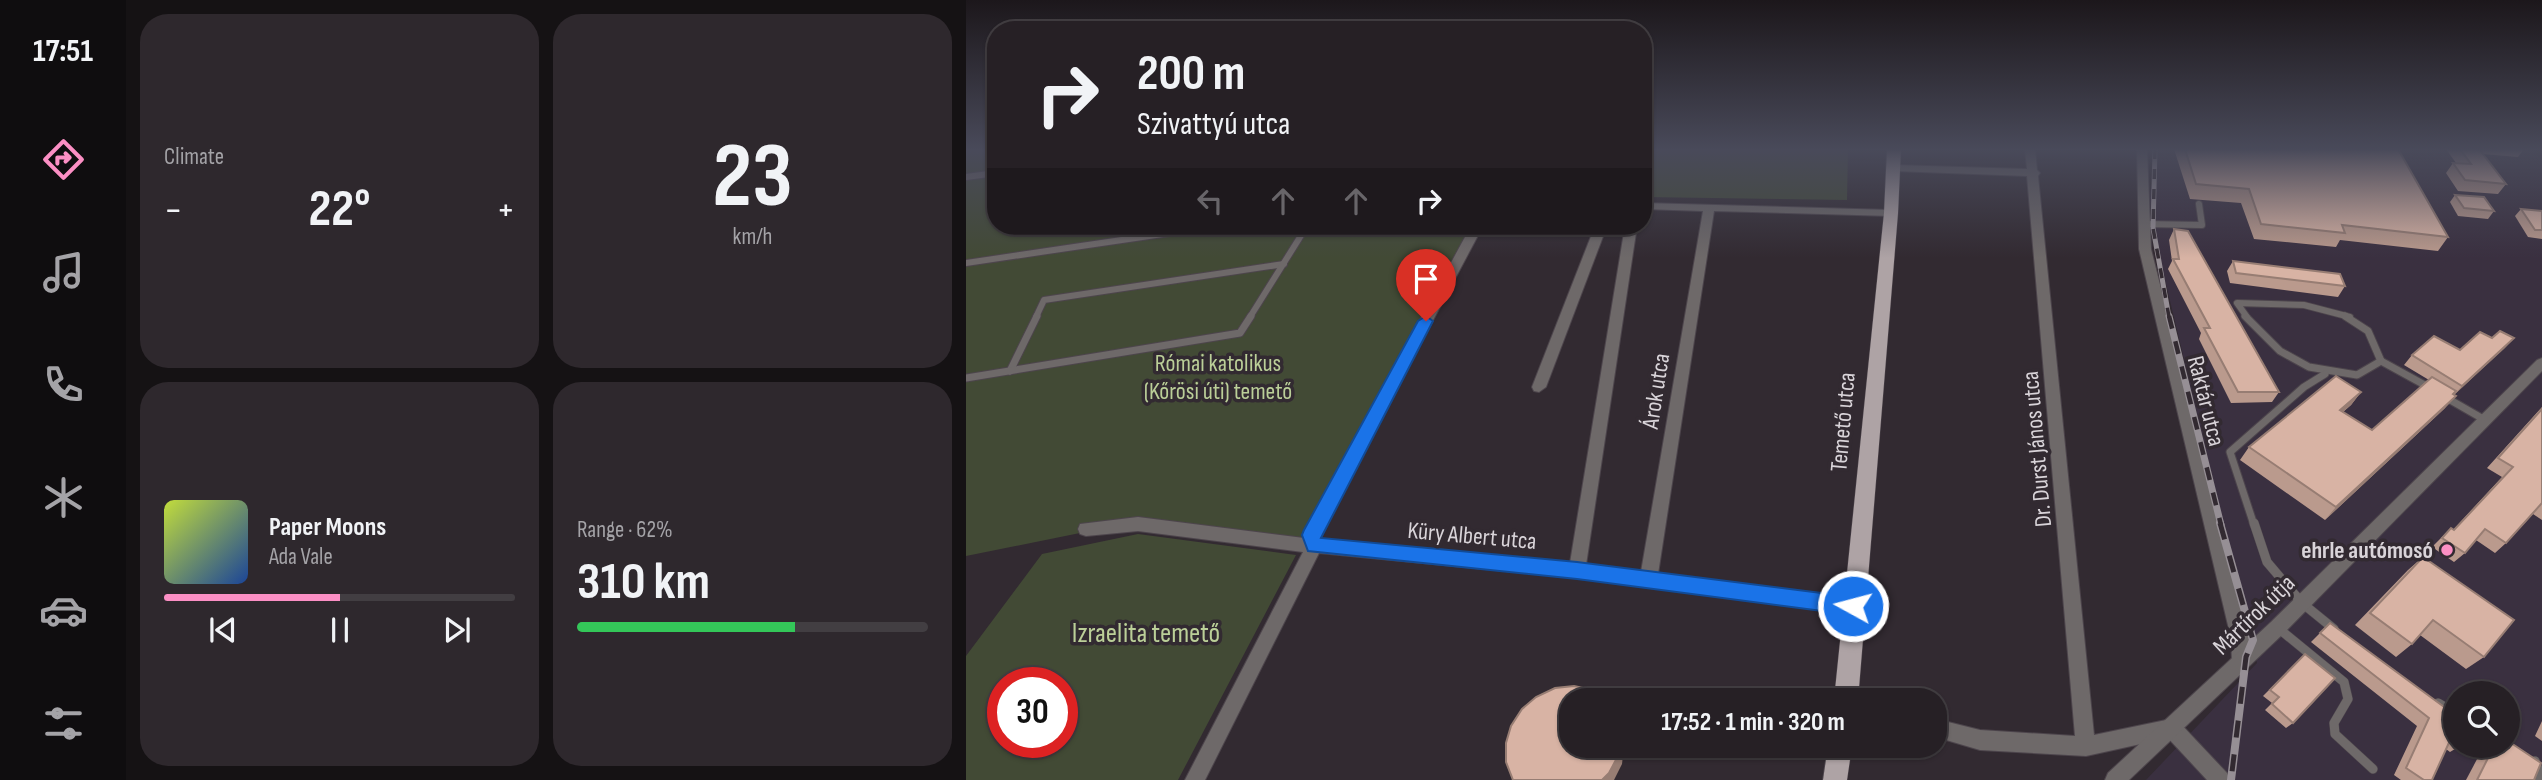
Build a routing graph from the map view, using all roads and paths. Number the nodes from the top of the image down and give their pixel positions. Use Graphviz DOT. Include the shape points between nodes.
graph roads {
  1 [pos="1893,185"];
  2 [pos="2036,185"];
  3 [pos="2142,185"];
  4 [pos="2199,204"];
  5 [pos="1652,206"];
  6 [pos="1709,209"];
  7 [pos="1891,213"];
  8 [pos="2144,224"];
  9 [pos="1156,235"];
  10 [pos="1302,235"];
  11 [pos="1471,235"];
  12 [pos="1598,235"];
  13 [pos="1630,235"];
  14 [pos="966,263"];
  15 [pos="1284,264"];
  16 [pos="2381,362"];
  17 [pos="2542,363"];
  18 [pos="1010,371"];
  19 [pos="2325,373"];
  20 [pos="966,379"];
  21 [pos="1539,387"];
  22 [pos="2485,420"];
  23 [pos="1086,529"];
  24 [pos="1314,546"];
  25 [pos="1577,570"];
  26 [pos="1648,581"];
  27 [pos="2302,603"];
  28 [pos="1853,606"];
  29 [pos="2277,628"];
  30 [pos="2339,632"];
  31 [pos="2241,662"];
  32 [pos="1847,688"];
  33 [pos="2425,696"];
  34 [pos="2443,706"];
  35 [pos="2171,728"];
  36 [pos="1947,731"];
  37 [pos="2086,746"];
  38 [pos="2525,754"];
  39 [pos="1838,758"];
  40 [pos="2373,769"];
  41 [pos="1195,780"];
  42 [pos="1835,780"];
  43 [pos="2115,780"];
  44 [pos="2220,780"];
  45 [pos="2539,780"];
  1 -- 7 [label="main road, Temető utca"];
  2 -- 37 [label="street, Dr. Durst János utca"];
  3 -- 8 [label="street, Raktár utca"];
  4 -- 8 [label="lane" via="2202,225"];
  5 -- 6 [label="street"];
  6 -- 7 [label="street"];
  6 -- 26 [label="street, Árok utca"];
  7 -- 28 [label="main road, Temető utca"];
  8 -- 31 [label="street, Raktár utca" via="2145,249 2237,624"];
  9 -- 14 [label="lane"];
  10 -- 15 [label="lane"];
  11 -- 24 [label="street" via="1311,535"];
  12 -- 21 [label="street"];
  13 -- 25 [label="street"];
  15 -- 18 [label="lane" via="1240,333"];
  15 -- 18 [label="lane" via="1044,300"];
  16 -- 19 [label="lane" via="2360,375"];
  16 -- 19 [label="lane" via="2374,338 2364,326 2342,314 2275,303 2237,303 2249,323 2271,344 2296,362"];
  16 -- 22 [label="lane"];
  17 -- 22 [label="street, Mártírok útja"];
  18 -- 20 [label="lane"];
  19 -- 27 [label="lane" via="2230,453 2267,562"];
  22 -- 27 [label="street, Mártírok útja"];
  23 -- 24 [label="street, Küry Albert utca" via="1138,524"];
  24 -- 25 [label="street, Küry Albert utca"];
  24 -- 41 [label="street"];
  25 -- 26 [label="street, Küry Albert utca"];
  26 -- 28 [label="street, Küry Albert utca"];
  27 -- 29 [label="street, Mártírok útja"];
  27 -- 30 [label="lane"];
  28 -- 32 [label="main road, Temető utca"];
  29 -- 31 [label="street, Mártírok útja"];
  29 -- 40 [label="lane" via="2344,682 2350,702 2334,723 2335,734"];
  31 -- 35 [label="street, Mártírok útja"];
  33 -- 34 [label="lane"];
  35 -- 37 [label="street"];
  35 -- 43 [label="street, Mártírok útja"];
  35 -- 44 [label="street"];
  36 -- 37 [label="street" via="1980,740"];
  38 -- 45 [label="lane" via="2534,760"];
  39 -- 42 [label="main road"];
}
